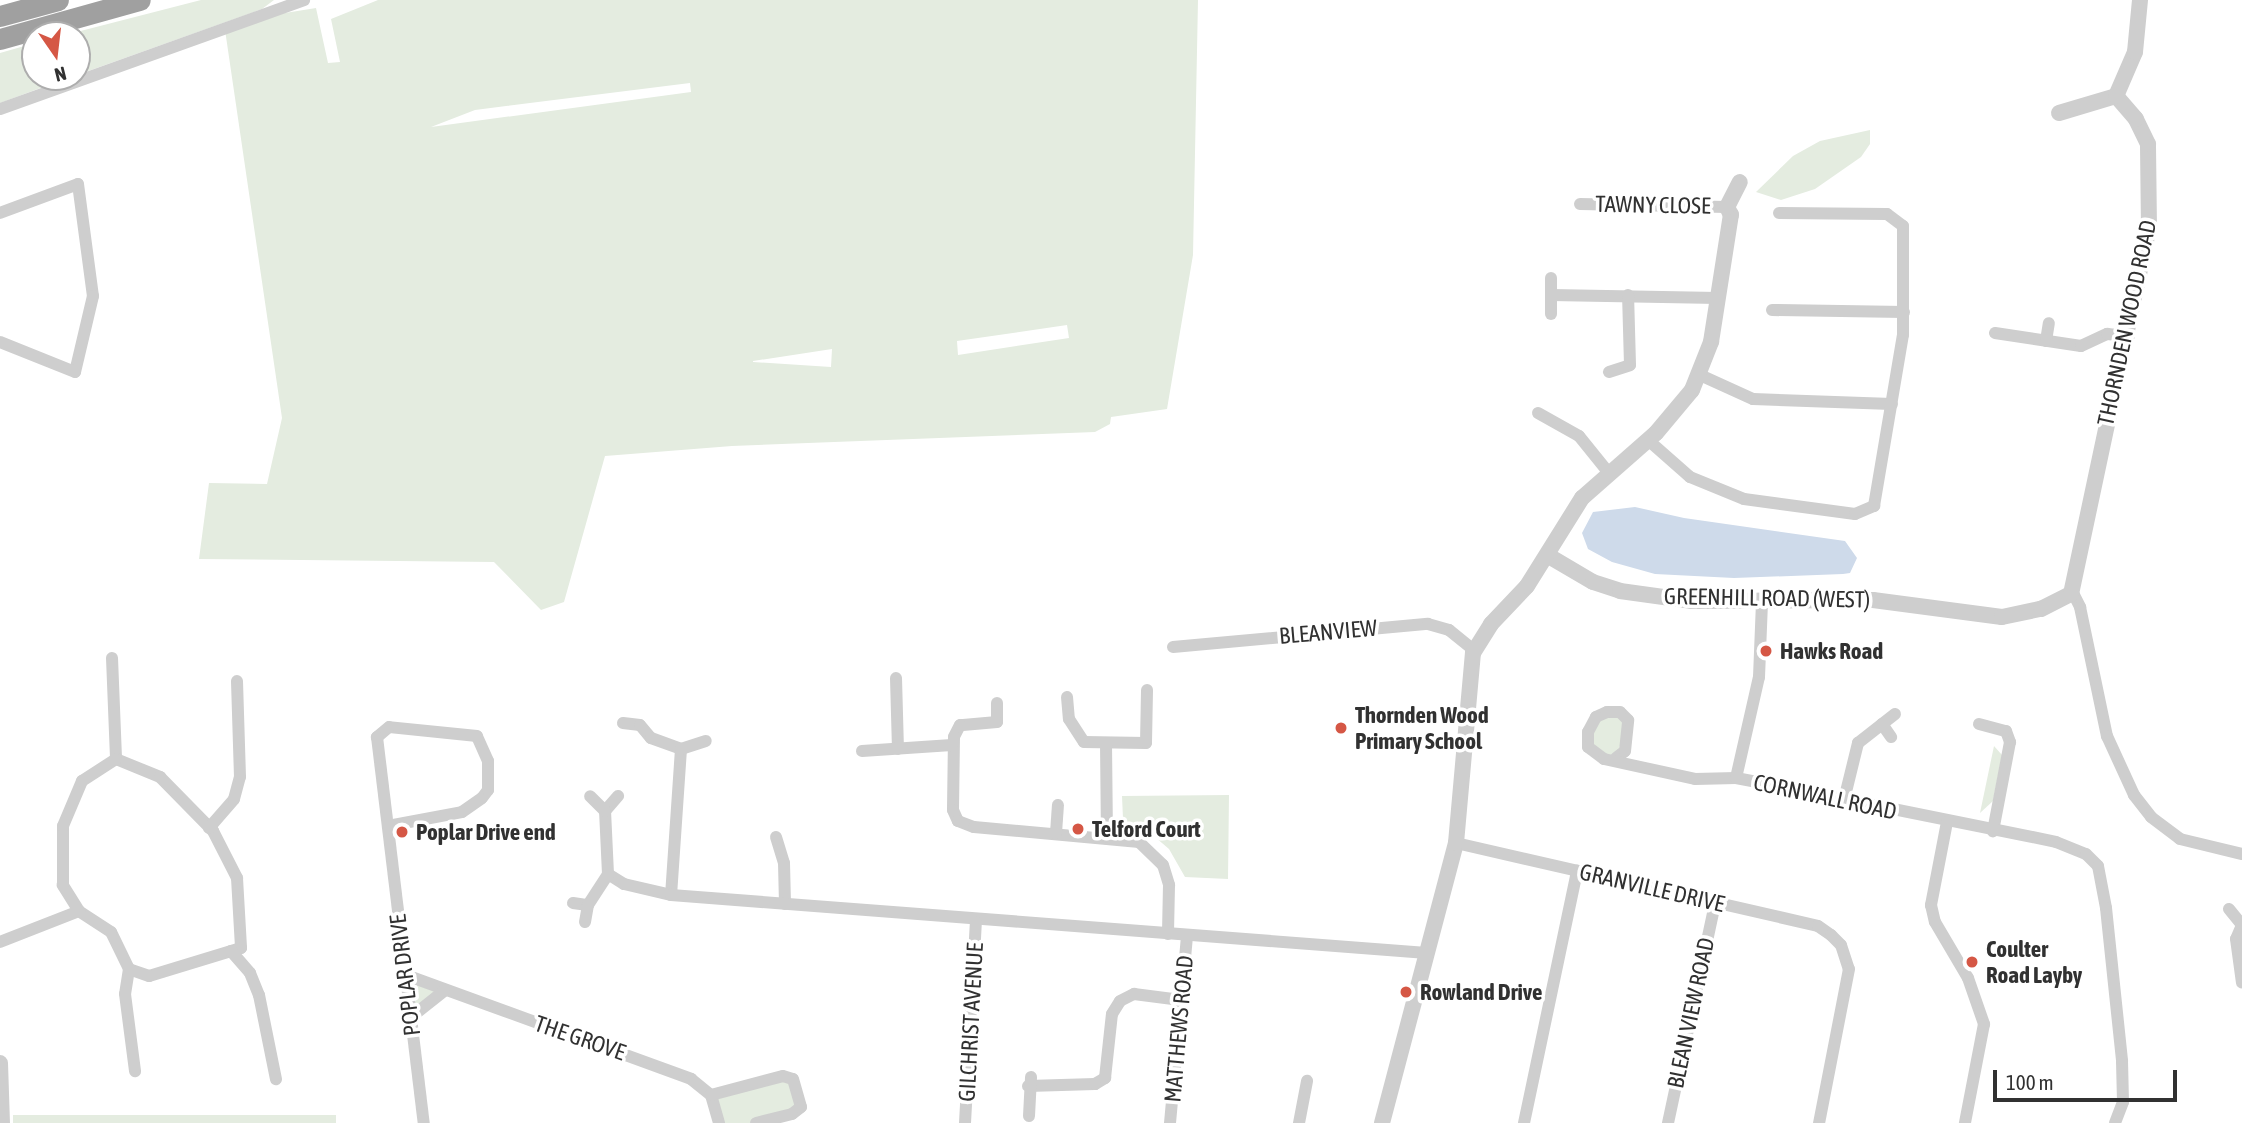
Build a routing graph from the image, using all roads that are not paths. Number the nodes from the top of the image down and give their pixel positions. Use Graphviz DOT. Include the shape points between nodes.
graph roads {
  1 [pos="58,0"];
  2 [pos="140,0"];
  3 [pos="304,0"];
  4 [pos="2140,0"];
  5 [pos="0,16"];
  6 [pos="0,39"];
  7 [pos="2116,96"];
  8 [pos="0,109"];
  9 [pos="2059,113"];
  10 [pos="1740,183"];
  11 [pos="1580,204"];
  12 [pos="1727,207"];
  13 [pos="0,213"];
  14 [pos="1779,213"];
  15 [pos="1551,278"];
  16 [pos="1551,295"];
  17 [pos="1628,295"];
  18 [pos="1718,298"];
  19 [pos="1772,310"];
  20 [pos="1904,312"];
  21 [pos="1551,314"];
  22 [pos="2049,323"];
  23 [pos="1995,332"];
  24 [pos="2129,336"];
  25 [pos="2046,341"];
  26 [pos="0,342"];
  27 [pos="1609,372"];
  28 [pos="1700,375"];
  29 [pos="1892,404"];
  30 [pos="1538,413"];
  31 [pos="1648,440"];
  32 [pos="1608,472"];
  33 [pos="1547,555"];
  34 [pos="2073,593"];
  35 [pos="1762,602"];
  36 [pos="1173,647"];
  37 [pos="1474,650"];
  38 [pos="112,658"];
  39 [pos="896,678"];
  40 [pos="237,681"];
  41 [pos="1147,690"];
  42 [pos="1066,697"];
  43 [pos="997,703"];
  44 [pos="1895,714"];
  45 [pos="623,723"];
  46 [pos="1882,724"];
  47 [pos="1979,724"];
  48 [pos="1891,737"];
  49 [pos="706,741"];
  50 [pos="1106,743"];
  51 [pos="952,745"];
  52 [pos="681,749"];
  53 [pos="898,749"];
  54 [pos="862,751"];
  55 [pos="1616,758"];
  56 [pos="116,759"];
  57 [pos="1736,778"];
  58 [pos="590,796"];
  59 [pos="618,796"];
  60 [pos="1844,800"];
  61 [pos="1058,804"];
  62 [pos="605,811"];
  63 [pos="1947,822"];
  64 [pos="388,826"];
  65 [pos="209,828"];
  66 [pos="1993,831"];
  67 [pos="1056,833"];
  68 [pos="776,837"];
  69 [pos="1107,837"];
  70 [pos="1456,843"];
  71 [pos="2242,854"];
  72 [pos="1577,871"];
  73 [pos="608,874"];
  74 [pos="671,895"];
  75 [pos="573,903"];
  76 [pos="1715,903"];
  77 [pos="785,904"];
  78 [pos="588,905"];
  79 [pos="2230,909"];
  80 [pos="79,911"];
  81 [pos="585,922"];
  82 [pos="976,922"];
  83 [pos="2242,925"];
  84 [pos="1168,934"];
  85 [pos="1187,936"];
  86 [pos="0,942"];
  87 [pos="232,951"];
  88 [pos="1427,953"];
  89 [pos="129,969"];
  90 [pos="403,974"];
  91 [pos="2242,983"];
  92 [pos="444,992"];
  93 [pos="1181,1000"];
  94 [pos="410,1018"];
  95 [pos="0,1063"];
  96 [pos="135,1071"];
  97 [pos="276,1079"];
  98 [pos="1305,1081"];
  99 [pos="711,1095"];
  100 [pos="1029,1116"];
  101 [pos="2,1123"];
  102 [pos="424,1123"];
  103 [pos="719,1123"];
  104 [pos="756,1123"];
  105 [pos="965,1123"];
  106 [pos="1170,1123"];
  107 [pos="1299,1123"];
  108 [pos="1382,1123"];
  109 [pos="1524,1123"];
  110 [pos="1668,1123"];
  111 [pos="1819,1123"];
  112 [pos="1965,1123"];
  113 [pos="2115,1123"];
  1 -- 5 [label="highway"];
  2 -- 6 [label="highway"];
  3 -- 8 [label="street"];
  4 -- 7 [label="street" via="2135,52"];
  7 -- 9 [label="street"];
  7 -- 24 [label="street, THORNDEN WOOD ROAD" via="2142,129 2151,173 2148,228"];
  10 -- 12 [label="street"];
  11 -- 12 [label="street, TAWNY CLOSE"];
  12 -- 18 [label="street" via="1731,215"];
  13 -- 26 [label="street" via="78,184 93,296 75,372"];
  14 -- 20 [label="street" via="1887,214 1903,226"];
  15 -- 16 [label="street"];
  16 -- 17 [label="street"];
  16 -- 21 [label="street"];
  17 -- 18 [label="street"];
  17 -- 27 [label="street" via="1630,365"];
  18 -- 28 [label="street"];
  19 -- 20 [label="street"];
  20 -- 29 [label="street"];
  22 -- 25 [label="street"];
  23 -- 25 [label="street"];
  24 -- 25 [label="street" via="2107,334 2081,346"];
  24 -- 34 [label="street, THORNDEN WOOD ROAD" via="2093,473"];
  28 -- 29 [label="street" via="1753,399"];
  28 -- 31 [label="street" via="1673,415"];
  29 -- 31 [label="street" via="1875,502 1864,513 1774,504 1719,492 1689,477"];
  30 -- 32 [label="street" via="1578,436"];
  31 -- 32 [label="street"];
  32 -- 33 [label="street" via="1574,508"];
  33 -- 35 [label="street, GREENHILL ROAD (WEST)" via="1620,591 1692,601"];
  33 -- 37 [label="street"];
  34 -- 35 [label="street, GREENHILL ROAD (WEST)" via="2041,609 2001,617 1872,600"];
  34 -- 71 [label="street" via="2108,736 2134,795 2151,817 2180,839"];
  35 -- 57 [label="street" via="1759,677"];
  36 -- 37 [label="street, BLEANVIEW" via="1427,624 1449,630"];
  37 -- 70 [label="street"];
  38 -- 56 [label="street"];
  39 -- 53 [label="street"];
  40 -- 65 [label="street" via="240,777 234,799"];
  41 -- 50 [label="street" via="1146,743"];
  42 -- 50 [label="street" via="1078,738"];
  43 -- 51 [label="street" via="997,722 960,725"];
  44 -- 46 [label="street"];
  45 -- 52 [label="street" via="640,725 651,738"];
  46 -- 48 [label="street"];
  46 -- 60 [label="street" via="1858,743"];
  47 -- 66 [label="street" via="2006,731 2010,742"];
  49 -- 52 [label="street"];
  50 -- 69 [label="street"];
  51 -- 53 [label="street"];
  51 -- 67 [label="street" via="953,810 958,821 974,827"];
  52 -- 74 [label="street"];
  53 -- 54 [label="street"];
  55 -- 57 [label="street, CORNWALL ROAD" via="1695,779"];
  56 -- 65 [label="street" via="160,777"];
  56 -- 80 [label="street" via="82,781 63,826 63,885"];
  57 -- 60 [label="street, CORNWALL ROAD"];
  58 -- 62 [label="street"];
  59 -- 62 [label="street"];
  60 -- 63 [label="street, CORNWALL ROAD"];
  61 -- 67 [label="street"];
  62 -- 73 [label="street"];
  63 -- 66 [label="street, CORNWALL ROAD"];
  63 -- 112 [label="street" via="1931,905 1935,922 1973,990 1984,1024"];
  64 -- 64 [label="street, POPLAR DRIVE" via="379,731 389,727 477,736 488,761 488,790 482,798 462,812"];
  64 -- 90 [label="street, POPLAR DRIVE"];
  65 -- 87 [label="street" via="237,878 241,948"];
  66 -- 113 [label="street, CORNWALL ROAD" via="2077,849 2098,866 2122,1061 2123,1102"];
  67 -- 69 [label="street"];
  68 -- 77 [label="street" via="784,863"];
  69 -- 84 [label="street" via="1139,842 1163,865 1169,885"];
  70 -- 72 [label="street, GRANVILLE DRIVE"];
  70 -- 88 [label="street"];
  72 -- 76 [label="street, GRANVILLE DRIVE"];
  72 -- 109 [label="street"];
  73 -- 74 [label="street" via="624,884"];
  73 -- 78 [label="street"];
  74 -- 77 [label="street"];
  75 -- 78 [label="street"];
  76 -- 110 [label="street, BLEAN VIEW ROAD"];
  76 -- 111 [label="street, GRANVILLE DRIVE" via="1818,926 1841,945 1849,969 1847,992"];
  77 -- 82 [label="street"];
  78 -- 81 [label="street"];
  79 -- 83 [label="street"];
  80 -- 86 [label="street"];
  80 -- 89 [label="street" via="111,932"];
  82 -- 84 [label="street"];
  82 -- 105 [label="street, GILCHRIST AVENUE"];
  83 -- 91 [label="street" via="2236,939"];
  84 -- 85 [label="street"];
  85 -- 88 [label="street"];
  85 -- 93 [label="street, MATTHEWS ROAD"];
  87 -- 89 [label="street" via="149,976"];
  87 -- 97 [label="street" via="260,995"];
  88 -- 108 [label="street"];
  89 -- 96 [label="street" via="125,994"];
  90 -- 92 [label="street, THE GROVE"];
  90 -- 94 [label="street, POPLAR DRIVE"];
  92 -- 94 [label="street"];
  92 -- 99 [label="street, THE GROVE" via="653,1063 691,1079"];
  93 -- 100 [label="street" via="1135,994 1120,1001 1112,1014 1105,1078 1095,1084 1030,1081"];
  93 -- 106 [label="street, MATTHEWS ROAD"];
  94 -- 102 [label="street, POPLAR DRIVE"];
  95 -- 101 [label="street"];
  98 -- 107 [label="street"];
  99 -- 103 [label="street"];
  99 -- 104 [label="street" via="783,1076 793,1079 802,1107"];
}
